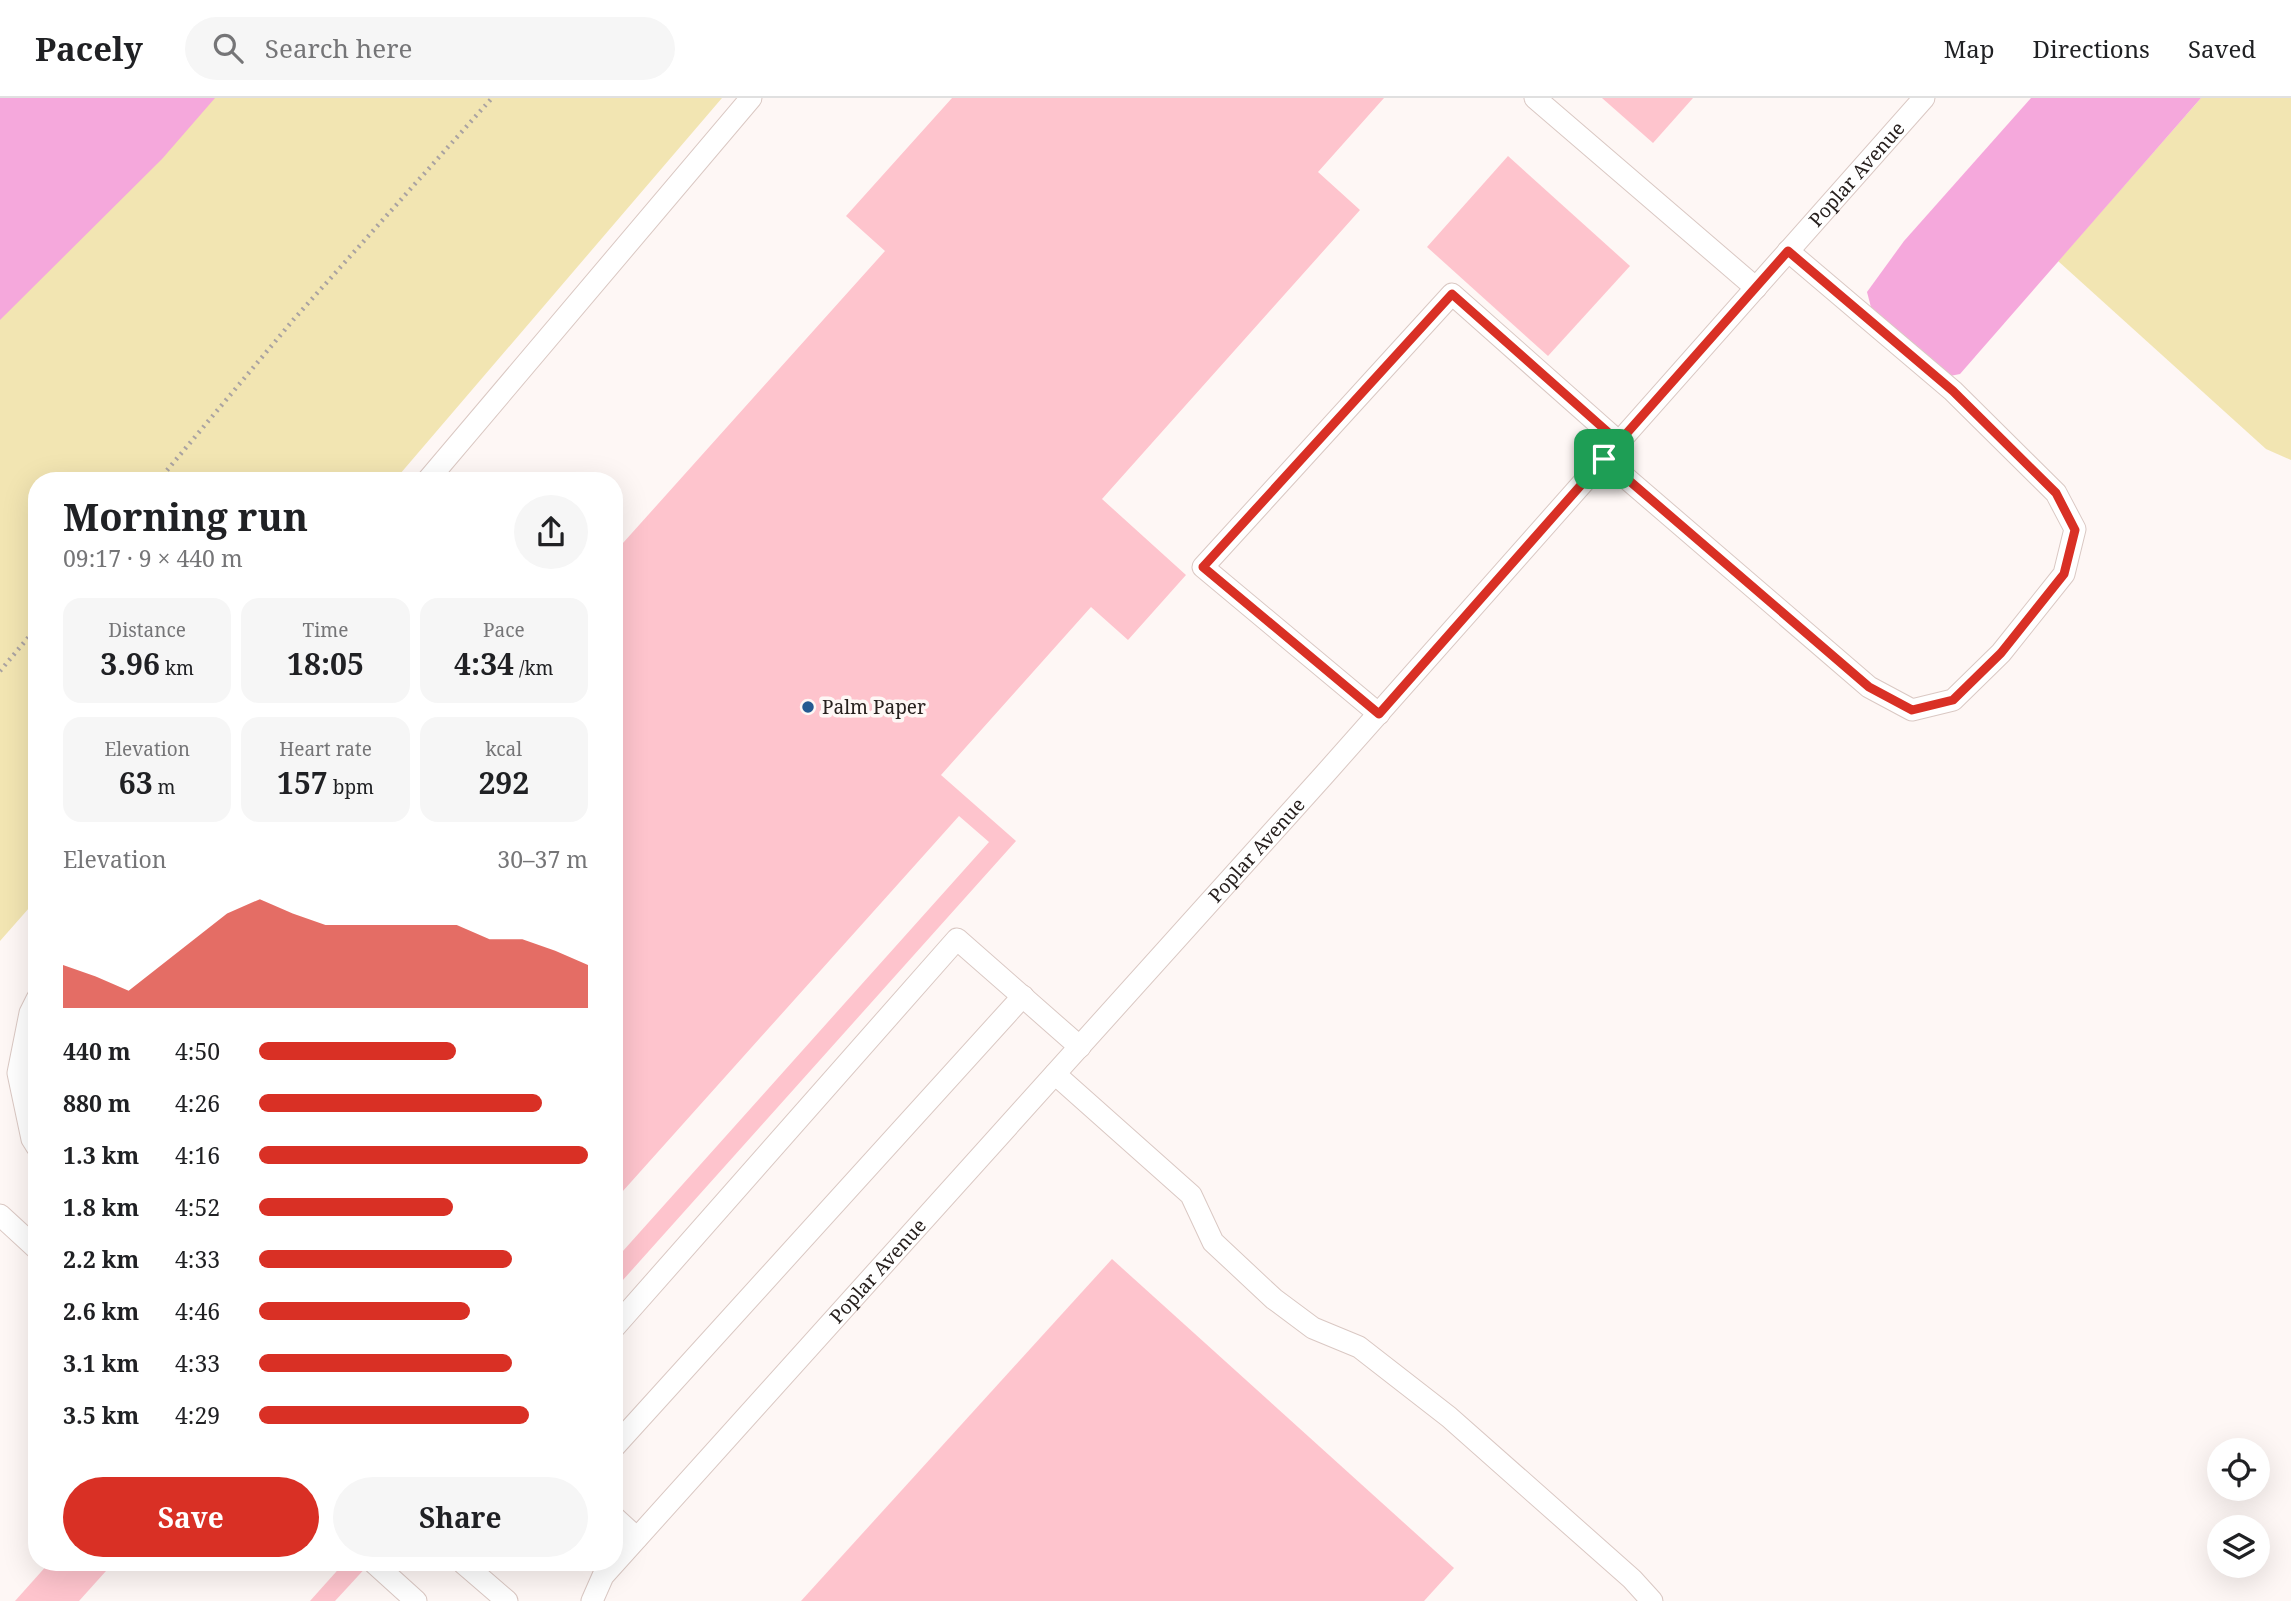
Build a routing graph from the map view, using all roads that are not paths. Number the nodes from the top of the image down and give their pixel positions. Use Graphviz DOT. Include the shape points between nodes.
graph roads {
  1 [pos="751,98"];
  2 [pos="1535,98"];
  3 [pos="1924,98"];
  4 [pos="1788,251"];
  5 [pos="1756,288"];
  6 [pos="1619,442"];
  7 [pos="1604,459"];
  8 [pos="435,472"];
  9 [pos="1379,714"];
  10 [pos="1023,996"];
  11 [pos="28,1023"];
  12 [pos="1080,1047"];
  13 [pos="1055,1074"];
  14 [pos="28,1120"];
  15 [pos="0,1215"];
  16 [pos="28,1241"];
  17 [pos="623,1318"];
  18 [pos="623,1437"];
  19 [pos="623,1525"];
  20 [pos="637,1538"];
  21 [pos="623,1554"];
  22 [pos="383,1571"];
  23 [pos="472,1571"];
  24 [pos="607,1571"];
  25 [pos="416,1601"];
  26 [pos="507,1601"];
  27 [pos="592,1601"];
  28 [pos="1652,1601"];
  1 -- 8 [label="lane"];
  2 -- 5 [label="lane"];
  3 -- 4 [label="lane, Poplar Avenue"];
  4 -- 5 [label="lane, Poplar Avenue"];
  4 -- 7 [label="lane" via="1953,391 2056,493 2075,530 2064,574 2001,653 1953,700 1912,710 1869,687"];
  5 -- 6 [label="lane, Poplar Avenue"];
  6 -- 7 [label="lane, Poplar Avenue"];
  6 -- 9 [label="lane" via="1452,294 1203,567"];
  7 -- 9 [label="lane, Poplar Avenue"];
  9 -- 12 [label="lane, Poplar Avenue"];
  10 -- 12 [label="lane"];
  10 -- 17 [label="lane" via="957,939"];
  10 -- 18 [label="lane"];
  11 -- 14 [label="lane" via="18,1073"];
  12 -- 13 [label="lane, Poplar Avenue"];
  13 -- 20 [label="lane, Poplar Avenue"];
  13 -- 28 [label="lane" via="1191,1195 1213,1242 1274,1299 1313,1328 1359,1347 1449,1418"];
  15 -- 16 [label="lane"];
  19 -- 20 [label="lane"];
  20 -- 21 [label="lane, Poplar Avenue"];
  22 -- 25 [label="lane"];
  23 -- 26 [label="lane"];
  24 -- 27 [label="lane, Poplar Avenue"];
}
